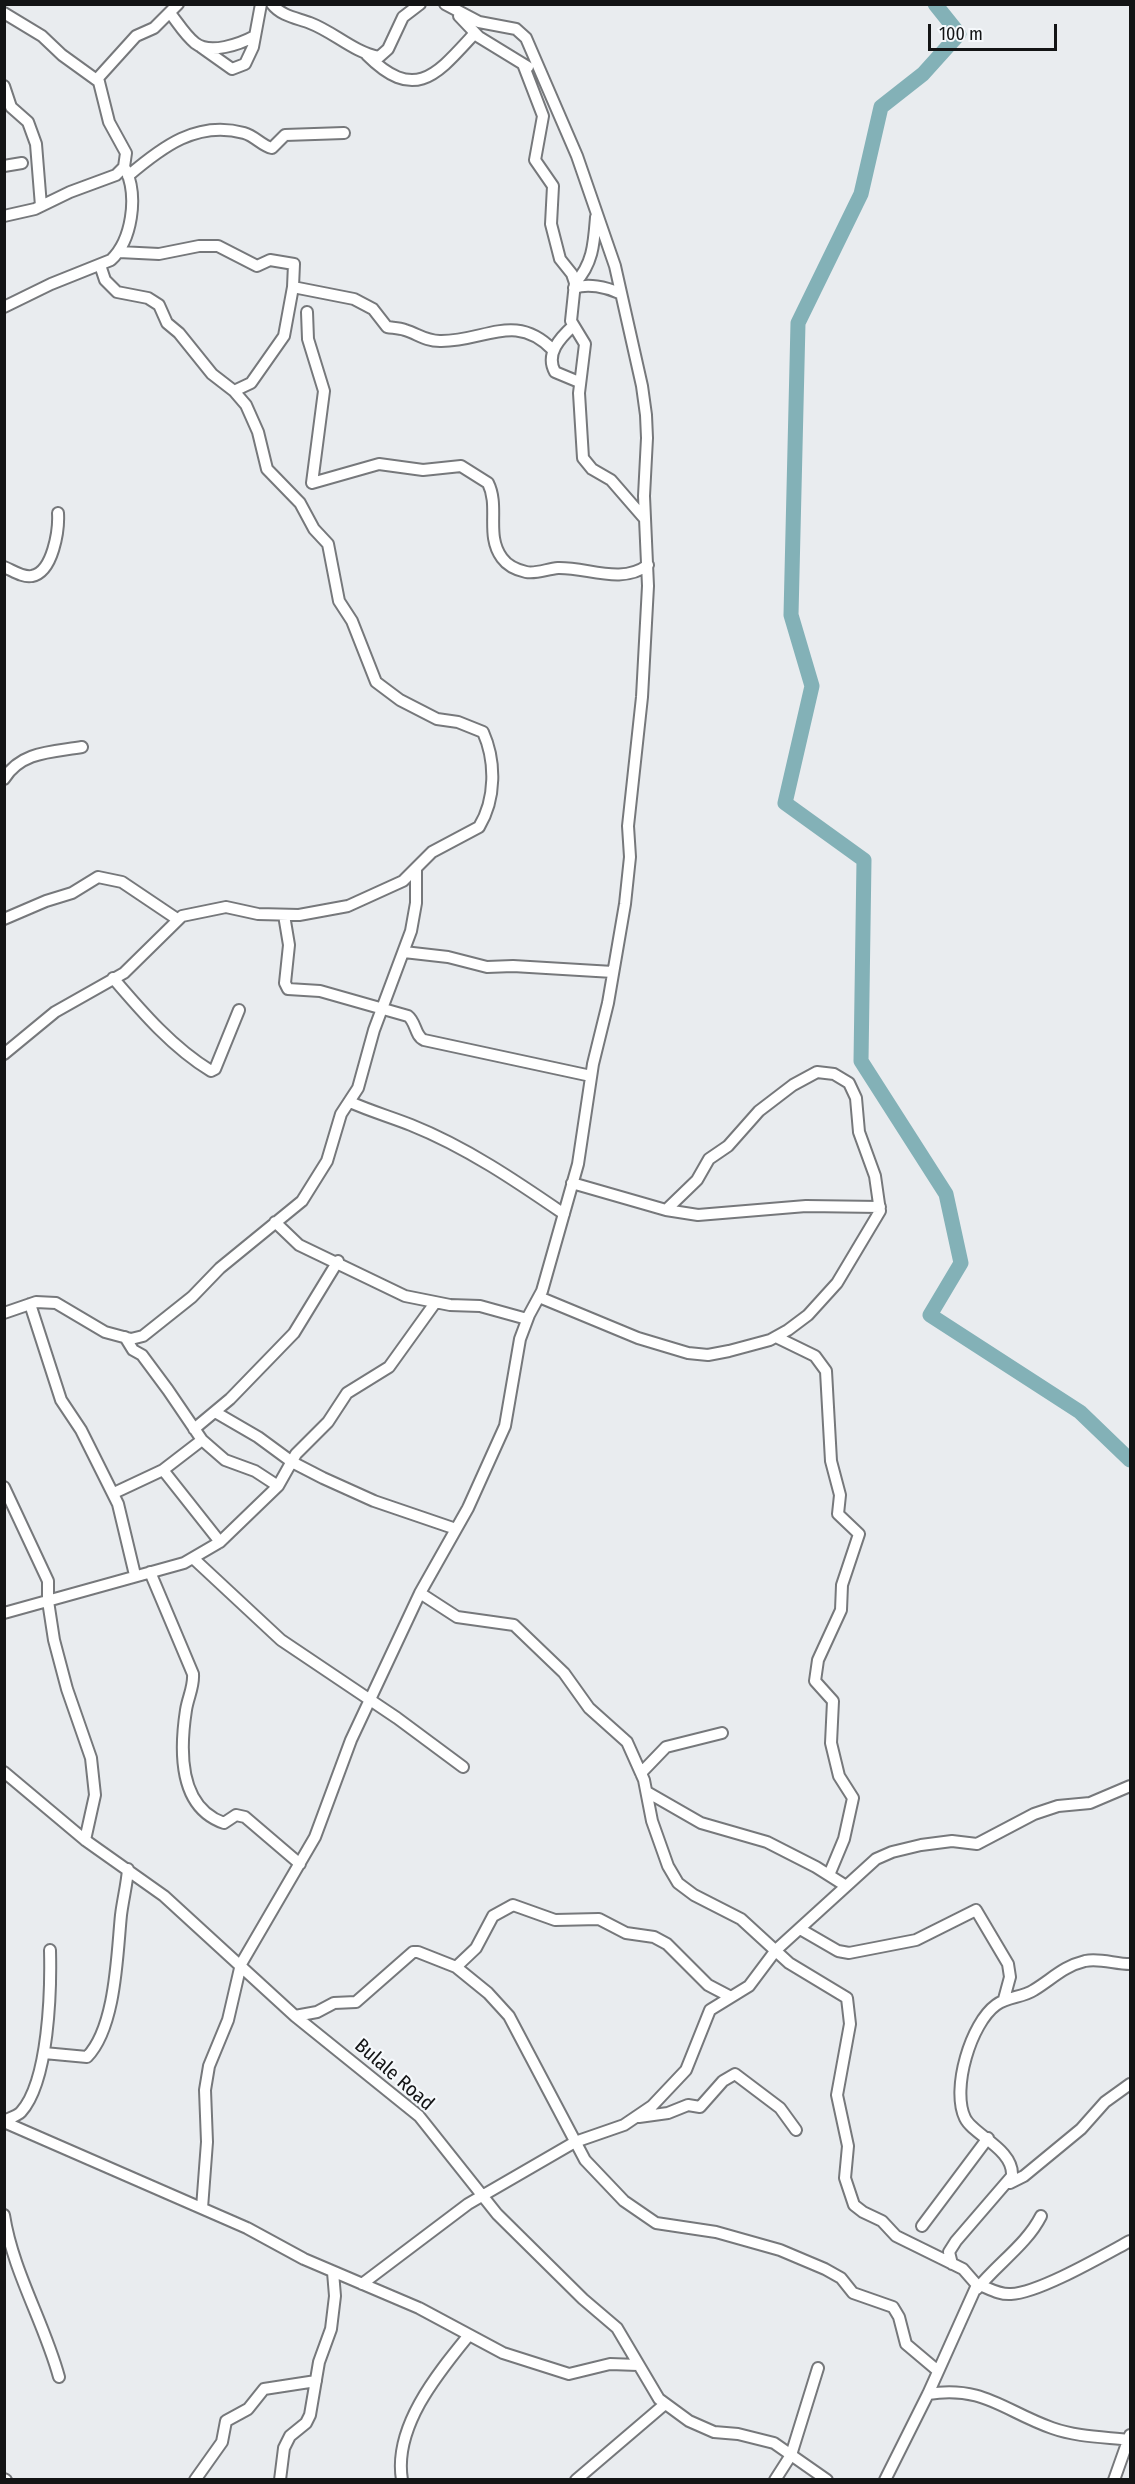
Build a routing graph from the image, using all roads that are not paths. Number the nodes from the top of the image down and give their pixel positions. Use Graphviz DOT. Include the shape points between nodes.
graph roads {
  1 [pos="178,4"];
  2 [pos="261,4"];
  3 [pos="272,4"];
  4 [pos="420,4"];
  5 [pos="449,7"];
  6 [pos="4,13"];
  7 [pos="170,13"];
  8 [pos="475,33"];
  9 [pos="255,36"];
  10 [pos="201,47"];
  11 [pos="364,52"];
  12 [pos="523,64"];
  13 [pos="540,72"];
  14 [pos="98,81"];
  15 [pos="4,86"];
  16 [pos="344,133"];
  17 [pos="22,163"];
  18 [pos="4,166"];
  19 [pos="126,172"];
  20 [pos="41,206"];
  21 [pos="596,215"];
  22 [pos="4,216"];
  23 [pos="119,252"];
  24 [pos="100,265"];
  25 [pos="574,286"];
  26 [pos="293,287"];
  27 [pos="619,293"];
  28 [pos="4,298"];
  29 [pos="16,302"];
  30 [pos="4,307"];
  31 [pos="308,312"];
  32 [pos="573,326"];
  33 [pos="553,350"];
  34 [pos="579,382"];
  35 [pos="234,391"];
  36 [pos="58,513"];
  37 [pos="644,518"];
  38 [pos="648,565"];
  39 [pos="4,567"];
  40 [pos="82,747"];
  41 [pos="4,779"];
  42 [pos="416,870"];
  43 [pos="284,915"];
  44 [pos="177,918"];
  45 [pos="4,920"];
  46 [pos="404,952"];
  47 [pos="613,972"];
  48 [pos="113,978"];
  49 [pos="384,1009"];
  50 [pos="239,1010"];
  51 [pos="4,1054"];
  52 [pos="591,1076"];
  53 [pos="350,1102"];
  54 [pos="573,1183"];
  55 [pos="880,1207"];
  56 [pos="666,1210"];
  57 [pos="564,1214"];
  58 [pos="275,1222"];
  59 [pos="338,1262"];
  60 [pos="539,1297"];
  61 [pos="435,1303"];
  62 [pos="30,1304"];
  63 [pos="4,1312"];
  64 [pos="527,1319"];
  65 [pos="776,1336"];
  66 [pos="125,1337"];
  67 [pos="215,1412"];
  68 [pos="194,1429"];
  69 [pos="202,1440"];
  70 [pos="292,1462"];
  71 [pos="163,1470"];
  72 [pos="278,1486"];
  73 [pos="4,1487"];
  74 [pos="114,1493"];
  75 [pos="456,1529"];
  76 [pos="220,1542"];
  77 [pos="194,1558"];
  78 [pos="150,1572"];
  79 [pos="135,1575"];
  80 [pos="420,1593"];
  81 [pos="48,1601"];
  82 [pos="4,1613"];
  83 [pos="370,1701"];
  84 [pos="722,1733"];
  85 [pos="463,1767"];
  86 [pos="4,1772"];
  87 [pos="642,1773"];
  88 [pos="1131,1786"];
  89 [pos="647,1792"];
  90 [pos="85,1840"];
  91 [pos="300,1864"];
  92 [pos="128,1869"];
  93 [pos="830,1875"];
  94 [pos="846,1886"];
  95 [pos="800,1929"];
  96 [pos="50,1950"];
  97 [pos="776,1950"];
  98 [pos="241,1964"];
  99 [pos="1131,1964"];
  100 [pos="456,1967"];
  101 [pos="729,1996"];
  102 [pos="1004,1999"];
  103 [pos="295,2016"];
  104 [pos="44,2053"];
  105 [pos="1131,2084"];
  106 [pos="639,2117"];
  107 [pos="4,2121"];
  108 [pos="796,2130"];
  109 [pos="988,2139"];
  110 [pos="575,2142"];
  111 [pos="1010,2182"];
  112 [pos="484,2197"];
  113 [pos="202,2208"];
  114 [pos="4,2215"];
  115 [pos="1041,2216"];
  116 [pos="922,2226"];
  117 [pos="1131,2241"];
  118 [pos="952,2264"];
  119 [pos="333,2272"];
  120 [pos="362,2284"];
  121 [pos="978,2287"];
  122 [pos="469,2335"];
  123 [pos="638,2365"];
  124 [pos="818,2368"];
  125 [pos="938,2371"];
  126 [pos="59,2377"];
  127 [pos="316,2381"];
  128 [pos="928,2394"];
  129 [pos="665,2404"];
  130 [pos="1130,2438"];
  131 [pos="791,2455"];
  132 [pos="195,2480"];
  133 [pos="280,2480"];
  134 [pos="402,2480"];
  135 [pos="576,2480"];
  136 [pos="775,2480"];
  137 [pos="827,2480"];
  138 [pos="885,2480"];
  139 [pos="1114,2480"];
  1 -- 7 [label="street"];
  2 -- 9 [label="street"];
  3 -- 11 [label="street" via="280,12 322,28"];
  4 -- 11 [label="street" via="403,17 382,56"];
  5 -- 8 [label="street"];
  5 -- 13 [label="street" via="479,22 518,30 526,38"];
  6 -- 14 [label="street" via="42,36"];
  7 -- 10 [label="street"];
  7 -- 14 [label="street" via="154,28 136,36"];
  8 -- 11 [label="street" via="434,74 420,81 394,75"];
  8 -- 12 [label="street"];
  9 -- 10 [label="street" via="234,45"];
  9 -- 10 [label="street" via="249,57 232,69"];
  12 -- 13 [label="street"];
  12 -- 25 [label="street" via="543,116 535,160 553,186 551,224 560,259 572,274"];
  13 -- 21 [label="street" via="577,156"];
  14 -- 19 [label="street" via="109,122 127,156"];
  15 -- 20 [label="street" via="11,107 28,122 36,144"];
  16 -- 19 [label="street" via="285,135 272,148 243,133 196,131"];
  17 -- 18 [label="street"];
  19 -- 20 [label="street"];
  19 -- 23 [label="street" via="131,211"];
  20 -- 22 [label="street"];
  21 -- 25 [label="street" via="593,253"];
  21 -- 27 [label="street" via="615,266"];
  23 -- 24 [label="street"];
  23 -- 26 [label="street" via="159,254 218,246 257,266 270,260 293,264"];
  24 -- 29 [label="street" via="63,278"];
  24 -- 35 [label="street" via="105,280 117,292 148,298 159,305 167,323 212,374"];
  25 -- 27 [label="street"];
  25 -- 32 [label="street" via="570,315"];
  26 -- 33 [label="street" via="354,299 373,309 387,327 404,329 422,339 450,341 520,330 538,335"];
  26 -- 35 [label="street" via="284,336 251,383"];
  27 -- 37 [label="street" via="646,415"];
  28 -- 29 [label="street"];
  29 -- 30 [label="street"];
  31 -- 38 [label="street" via="309,343 324,391 312,483 379,464 420,470 461,466 488,483 493,500 493,542 510,566 529,573 558,568 616,574 638,572"];
  32 -- 33 [label="street"];
  32 -- 34 [label="street" via="585,344"];
  33 -- 34 [label="street" via="555,372"];
  34 -- 37 [label="street" via="583,458 610,480"];
  35 -- 42 [label="street" via="251,414 267,469 300,503 314,529 328,544 339,601 352,621 376,682 437,719 466,725 484,734 493,778 481,824 432,852"];
  36 -- 39 [label="street" via="57,540 38,573 26,576"];
  37 -- 38 [label="street"];
  38 -- 47 [label="street" via="642,697 628,826 630,857"];
  40 -- 41 [label="street" via="23,759"];
  42 -- 43 [label="street" via="381,893 348,906"];
  42 -- 46 [label="street" via="416,903"];
  43 -- 44 [label="street" via="226,907"];
  43 -- 49 [label="street" via="289,934 286,988 320,991"];
  44 -- 45 [label="street" via="122,882 98,877 72,893"];
  44 -- 48 [label="street" via="127,970"];
  46 -- 47 [label="street" via="487,967"];
  46 -- 49 [label="street"];
  47 -- 52 [label="street"];
  48 -- 50 [label="street" via="174,1043 210,1070 215,1068"];
  48 -- 51 [label="street" via="56,1012"];
  49 -- 52 [label="street" via="410,1016 418,1036 424,1040"];
  49 -- 53 [label="street"];
  52 -- 54 [label="street"];
  53 -- 57 [label="street" via="461,1149"];
  53 -- 58 [label="street" via="341,1114 331,1152 306,1196"];
  54 -- 56 [label="street"];
  54 -- 57 [label="street"];
  55 -- 56 [label="street" via="814,1206 713,1216"];
  55 -- 56 [label="street" via="875,1176 859,1132 853,1090 842,1077 817,1072 759,1111 732,1143 709,1159 697,1180"];
  55 -- 65 [label="street" via="837,1283 808,1315"];
  57 -- 60 [label="street"];
  58 -- 59 [label="street" via="299,1245"];
  58 -- 66 [label="street" via="153,1329 137,1338"];
  59 -- 61 [label="street" via="405,1296"];
  59 -- 67 [label="street" via="294,1334"];
  60 -- 64 [label="street"];
  60 -- 65 [label="street" via="638,1338 688,1353 729,1352"];
  61 -- 64 [label="street" via="473,1305"];
  61 -- 70 [label="street" via="389,1367 347,1393 328,1422"];
  62 -- 63 [label="street"];
  62 -- 66 [label="street" via="63,1304 105,1332"];
  62 -- 74 [label="street" via="62,1400"];
  64 -- 75 [label="street" via="516,1356 505,1426"];
  65 -- 93 [label="street" via="815,1356 826,1371 831,1461 840,1495 838,1514 859,1534 842,1585 841,1610 820,1652 815,1678 833,1702 831,1743 839,1776 853,1798 844,1839"];
  66 -- 68 [label="street"];
  67 -- 68 [label="street"];
  67 -- 70 [label="street"];
  68 -- 69 [label="street"];
  69 -- 71 [label="street"];
  69 -- 72 [label="street" via="225,1460 255,1471"];
  70 -- 72 [label="street"];
  70 -- 75 [label="street" via="374,1501"];
  71 -- 74 [label="street"];
  71 -- 76 [label="street"];
  72 -- 76 [label="street"];
  73 -- 81 [label="street" via="48,1581"];
  74 -- 79 [label="street"];
  75 -- 80 [label="street"];
  76 -- 77 [label="street"];
  77 -- 78 [label="street"];
  77 -- 83 [label="street" via="281,1640"];
  78 -- 79 [label="street"];
  78 -- 91 [label="street" via="193,1674 186,1715 184,1773 188,1789 219,1821 224,1823 236,1815 245,1817"];
  79 -- 81 [label="street"];
  80 -- 83 [label="street"];
  80 -- 87 [label="street" via="457,1617 514,1625 564,1673 589,1708 627,1742"];
  81 -- 82 [label="street"];
  81 -- 90 [label="street" via="67,1689 91,1758 95,1795"];
  83 -- 85 [label="street"];
  83 -- 91 [label="street" via="351,1740 320,1826"];
  84 -- 87 [label="street" via="666,1747"];
  86 -- 90 [label="street, Bulale Road"];
  87 -- 89 [label="street"];
  88 -- 94 [label="street" via="1090,1803 1058,1806 1034,1814 977,1844 944,1842 892,1852 876,1859"];
  89 -- 93 [label="street" via="701,1823 767,1842"];
  89 -- 97 [label="street" via="652,1821 678,1883 741,1919"];
  90 -- 92 [label="street, Bulale Road"];
  91 -- 98 [label="street"];
  92 -- 98 [label="street, Bulale Road"];
  92 -- 104 [label="street" via="111,2002 100,2034 87,2057"];
  93 -- 94 [label="street"];
  94 -- 95 [label="street"];
  95 -- 97 [label="street"];
  95 -- 102 [label="street" via="838,1951 849,1953 916,1940 975,1910 1008,1964 1010,1977"];
  96 -- 104 [label="street"];
  97 -- 101 [label="street" via="749,1986"];
  97 -- 118 [label="street" via="806,1975 844,1995 848,2002 849,2035 837,2095 848,2145 845,2178 854,2205 882,2221 896,2236"];
  98 -- 103 [label="street, Bulale Road"];
  98 -- 113 [label="street" via="228,2020 208,2073"];
  99 -- 102 [label="street" via="1094,1960 1072,1965 1030,1993"];
  100 -- 101 [label="street" via="476,1948 493,1916 513,1905 555,1920 599,1919 626,1933 654,1937 667,1944 708,1985"];
  100 -- 103 [label="street" via="413,1952 356,2002 334,2003 317,2012"];
  100 -- 110 [label="street" via="509,2016"];
  101 -- 106 [label="street" via="710,2010 679,2080"];
  102 -- 109 [label="street" via="990,2011 963,2063 960,2099 964,2116"];
  103 -- 112 [label="street, Bulale Road" via="419,2116"];
  104 -- 107 [label="street" via="24,2107 18,2115"];
  105 -- 111 [label="street" via="1105,2102 1081,2129 1024,2176"];
  106 -- 108 [label="street" via="668,2113 688,2105 700,2107 723,2081 735,2074 780,2108"];
  106 -- 110 [label="street"];
  107 -- 113 [label="street"];
  109 -- 111 [label="street" via="1012,2169"];
  109 -- 116 [label="street"];
  110 -- 112 [label="street"];
  110 -- 125 [label="street" via="595,2172 651,2221 667,2227 716,2232 787,2253 841,2278 853,2293 892,2306 906,2344"];
  111 -- 118 [label="street" via="956,2241 949,2252"];
  112 -- 120 [label="street" via="468,2204"];
  112 -- 123 [label="street, Bulale Road" via="575,2292 617,2328"];
  113 -- 119 [label="street"];
  114 -- 126 [label="street" via="12,2254"];
  115 -- 121 [label="street" via="1033,2232"];
  117 -- 121 [label="street" via="1065,2275 1017,2294"];
  118 -- 121 [label="street" via="973,2278"];
  119 -- 120 [label="street"];
  119 -- 127 [label="street" via="333,2313"];
  120 -- 122 [label="street"];
  121 -- 125 [label="street"];
  122 -- 123 [label="street" via="503,2353 569,2374 603,2365"];
  122 -- 134 [label="street" via="422,2399 404,2442"];
  123 -- 129 [label="street, Bulale Road" via="653,2392"];
  124 -- 131 [label="street"];
  125 -- 128 [label="street"];
  127 -- 132 [label="street" via="264,2389 248,2409 226,2421 222,2442"];
  127 -- 133 [label="street" via="309,2420 290,2436 284,2448"];
  128 -- 130 [label="street" via="956,2391 978,2395 1059,2430"];
  128 -- 138 [label="street"];
  129 -- 131 [label="street, Bulale Road" via="714,2432 768,2440"];
  129 -- 135 [label="street"];
  130 -- 139 [label="street"];
  131 -- 136 [label="street"];
  131 -- 137 [label="street, Bulale Road"];
}
